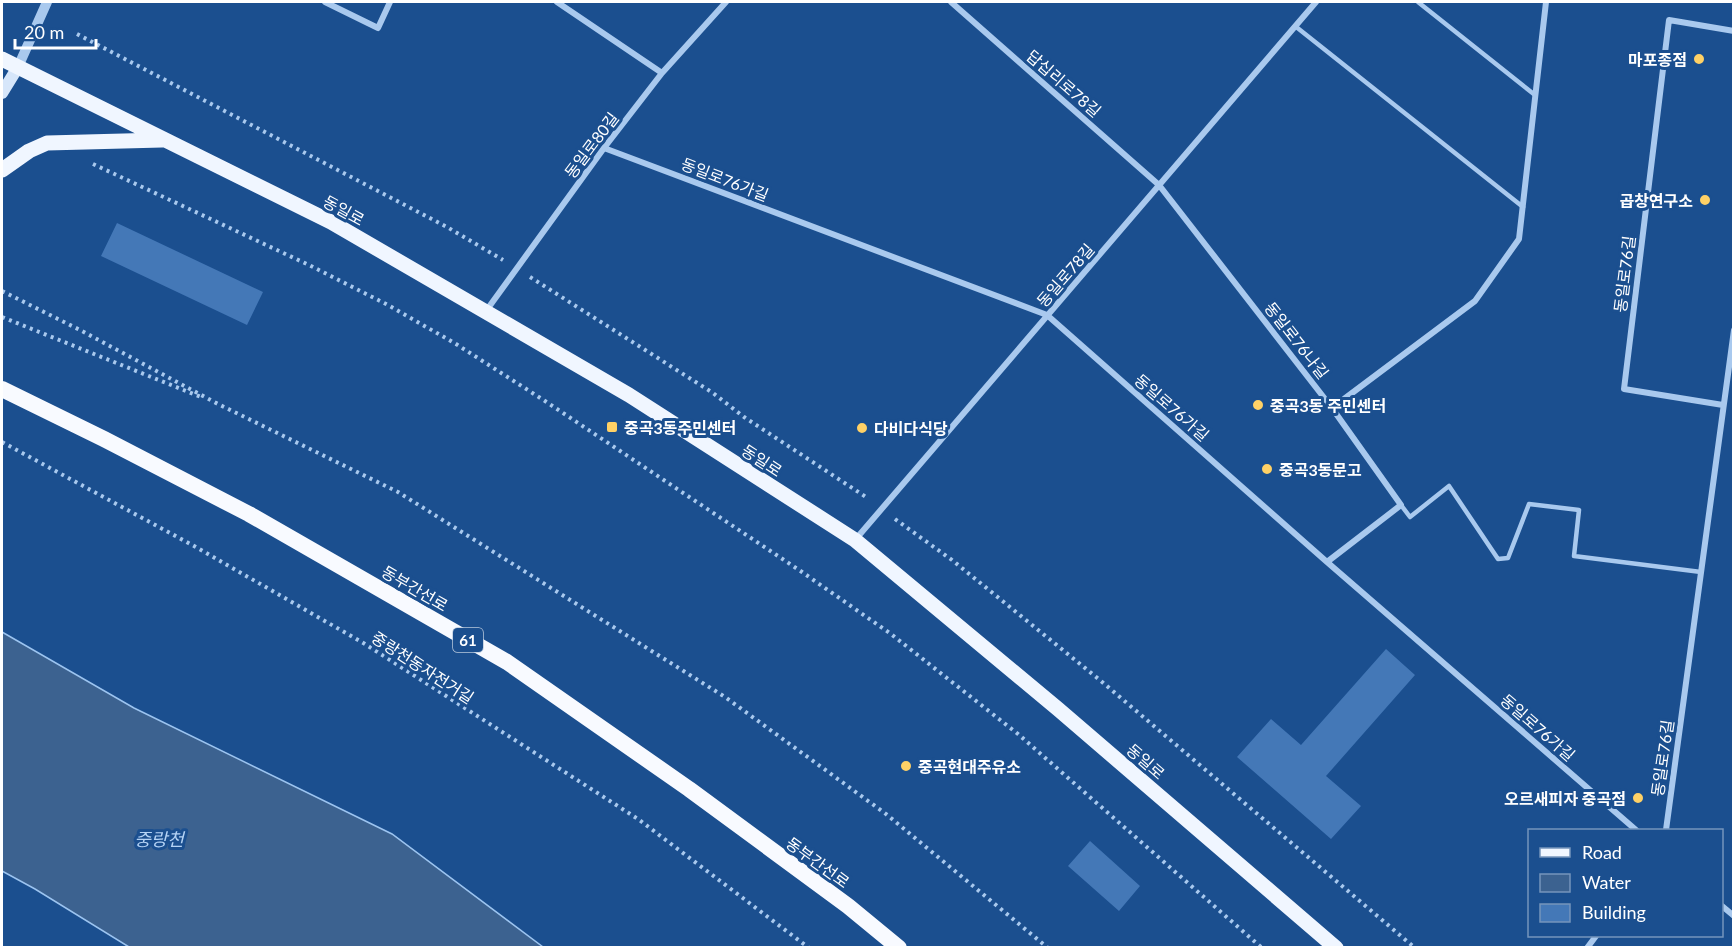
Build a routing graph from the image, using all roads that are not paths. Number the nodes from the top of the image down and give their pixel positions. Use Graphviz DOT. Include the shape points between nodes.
graph roads {
  1 [pos="47,2"];
  2 [pos="325,2"];
  3 [pos="390,2"];
  4 [pos="556,2"];
  5 [pos="726,2"];
  6 [pos="951,2"];
  7 [pos="1316,2"];
  8 [pos="1418,2"];
  9 [pos="1546,2"];
  10 [pos="1295,27"];
  11 [pos="1734,31"];
  12 [pos="2,59"];
  13 [pos="18,67"];
  14 [pos="662,73"];
  15 [pos="2,93"];
  16 [pos="1535,96"];
  17 [pos="164,140"];
  18 [pos="604,148"];
  19 [pos="2,170"];
  20 [pos="1160,184"];
  21 [pos="1523,207"];
  22 [pos="485,312"];
  23 [pos="1047,315"];
  24 [pos="1734,330"];
  25 [pos="2,389"];
  26 [pos="1723,405"];
  27 [pos="1332,408"];
  28 [pos="1401,505"];
  29 [pos="855,540"];
  30 [pos="1327,562"];
  31 [pos="1701,572"];
  32 [pos="1634,829"];
  33 [pos="1666,829"];
  34 [pos="899,948"];
  35 [pos="1336,948"];
  1 -- 13 [label="street"];
  2 -- 3 [label="street" via="378,28"];
  4 -- 14 [label="street"];
  5 -- 14 [label="street, 동일로80길"];
  6 -- 20 [label="street, 답십리로78길"];
  7 -- 10 [label="street, 동일로78길"];
  8 -- 16 [label="lane"];
  9 -- 16 [label="street"];
  10 -- 20 [label="street, 동일로78길"];
  10 -- 21 [label="lane"];
  11 -- 26 [label="street, 동일로76길" via="1669,20 1624,389"];
  12 -- 13 [label="main road, 동일로"];
  13 -- 15 [label="main road"];
  13 -- 17 [label="main road, 동일로"];
  14 -- 18 [label="street, 동일로80길"];
  16 -- 21 [label="street"];
  17 -- 19 [label="main road" via="47,143"];
  17 -- 22 [label="main road, 동일로" via="331,222"];
  18 -- 22 [label="street, 동일로80길"];
  18 -- 23 [label="street, 동일로76가길"];
  20 -- 23 [label="street, 동일로78길"];
  20 -- 27 [label="street, 동일로76나길"];
  21 -- 27 [label="street" via="1519,239 1475,301"];
  22 -- 29 [label="main road, 동일로" via="629,395"];
  23 -- 29 [label="street, 동일로78길"];
  23 -- 30 [label="street, 동일로76가길"];
  24 -- 26 [label="street, 동일로76길"];
  25 -- 34 [label="highway, 동부간선로 / 61" via="249,514 507,662 689,789"];
  26 -- 31 [label="street, 동일로76길"];
  27 -- 28 [label="street, 동일로76나길"];
  28 -- 30 [label="street"];
  28 -- 31 [label="lane" via="1410,517 1449,486 1498,559 1508,558 1529,504 1579,510 1574,556"];
  29 -- 35 [label="main road, 동일로"];
  30 -- 32 [label="street, 동일로76가길"];
  31 -- 33 [label="street, 동일로76길"];
}
